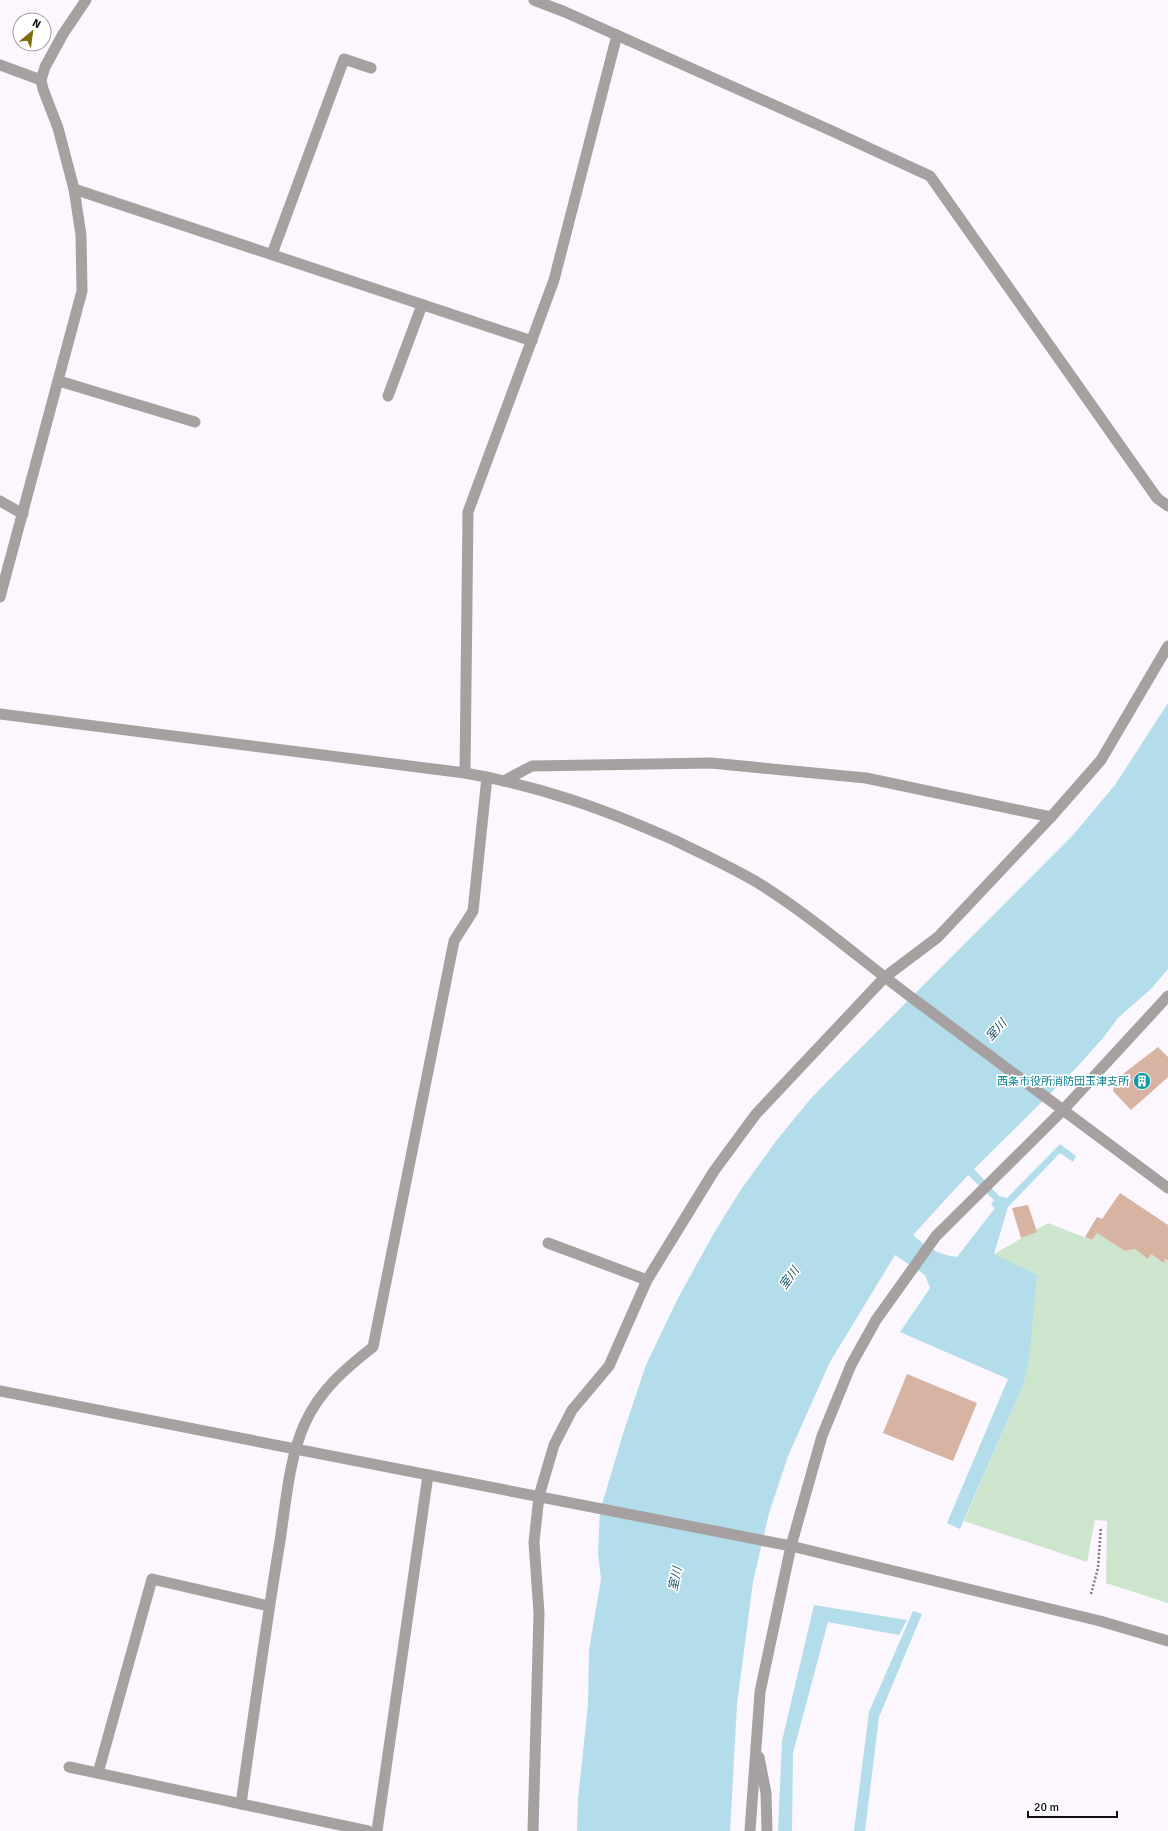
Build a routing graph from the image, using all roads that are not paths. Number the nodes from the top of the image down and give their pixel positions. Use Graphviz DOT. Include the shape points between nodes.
graph roads {
  1 [pos="86,0"];
  2 [pos="534,0"];
  3 [pos="617,35"];
  4 [pos="0,65"];
  5 [pos="371,68"];
  6 [pos="41,80"];
  7 [pos="74,189"];
  8 [pos="272,254"];
  9 [pos="422,304"];
  10 [pos="532,341"];
  11 [pos="59,381"];
  12 [pos="388,396"];
  13 [pos="195,422"];
  14 [pos="0,501"];
  15 [pos="1168,506"];
  16 [pos="23,514"];
  17 [pos="0,597"];
  18 [pos="1168,646"];
  19 [pos="0,714"];
  20 [pos="465,773"];
  21 [pos="487,777"];
  22 [pos="504,781"];
  23 [pos="1051,817"];
  24 [pos="885,977"];
  25 [pos="1168,996"];
  26 [pos="1063,1110"];
  27 [pos="1168,1188"];
  28 [pos="548,1243"];
  29 [pos="647,1280"];
  30 [pos="0,1391"];
  31 [pos="295,1449"];
  32 [pos="428,1475"];
  33 [pos="539,1496"];
  34 [pos="791,1546"];
  35 [pos="269,1606"];
  36 [pos="1168,1642"];
  37 [pos="756,1743"];
  38 [pos="69,1767"];
  39 [pos="98,1773"];
  40 [pos="241,1804"];
  41 [pos="368,1831"];
  42 [pos="377,1831"];
  43 [pos="533,1831"];
  44 [pos="750,1831"];
  45 [pos="767,1831"];
  1 -- 6 [label="street" via="63,34 45,67"];
  2 -- 3 [label="street"];
  3 -- 10 [label="street" via="554,280"];
  3 -- 15 [label="street" via="930,176 1157,498"];
  4 -- 6 [label="street"];
  5 -- 8 [label="street" via="344,59"];
  6 -- 7 [label="street" via="58,128"];
  7 -- 8 [label="street"];
  7 -- 11 [label="street" via="81,235 82,292"];
  8 -- 9 [label="street"];
  9 -- 10 [label="street"];
  9 -- 12 [label="street"];
  10 -- 20 [label="street" via="468,512"];
  11 -- 13 [label="street"];
  11 -- 16 [label="street"];
  14 -- 16 [label="street"];
  16 -- 17 [label="street"];
  18 -- 23 [label="street" via="1101,760"];
  19 -- 20 [label="street"];
  20 -- 21 [label="street"];
  21 -- 22 [label="street"];
  21 -- 31 [label="street" via="474,911 454,941 373,1347 343,1371 324,1392 306,1421"];
  22 -- 23 [label="street" via="532,766 711,763 866,778"];
  22 -- 24 [label="street" via="587,804 702,853 761,885 812,920"];
  23 -- 24 [label="street" via="938,937"];
  24 -- 26 [label="street"];
  24 -- 29 [label="street" via="756,1114 714,1171"];
  25 -- 26 [label="street"];
  26 -- 27 [label="street"];
  26 -- 34 [label="street" via="927,1247 876,1320 851,1364 822,1436"];
  28 -- 29 [label="street"];
  29 -- 33 [label="street" via="609,1366 572,1410 554,1445"];
  30 -- 31 [label="street"];
  31 -- 32 [label="street"];
  31 -- 35 [label="street"];
  32 -- 33 [label="street"];
  32 -- 42 [label="street"];
  33 -- 34 [label="street"];
  33 -- 43 [label="street" via="534,1542 539,1613"];
  34 -- 36 [label="street" via="1100,1621"];
  34 -- 37 [label="street" via="760,1692"];
  35 -- 39 [label="street" via="152,1579"];
  35 -- 40 [label="street"];
  37 -- 44 [label="street"];
  37 -- 45 [label="street" via="766,1793"];
  38 -- 39 [label="street"];
  39 -- 40 [label="street"];
  40 -- 41 [label="street"];
}
